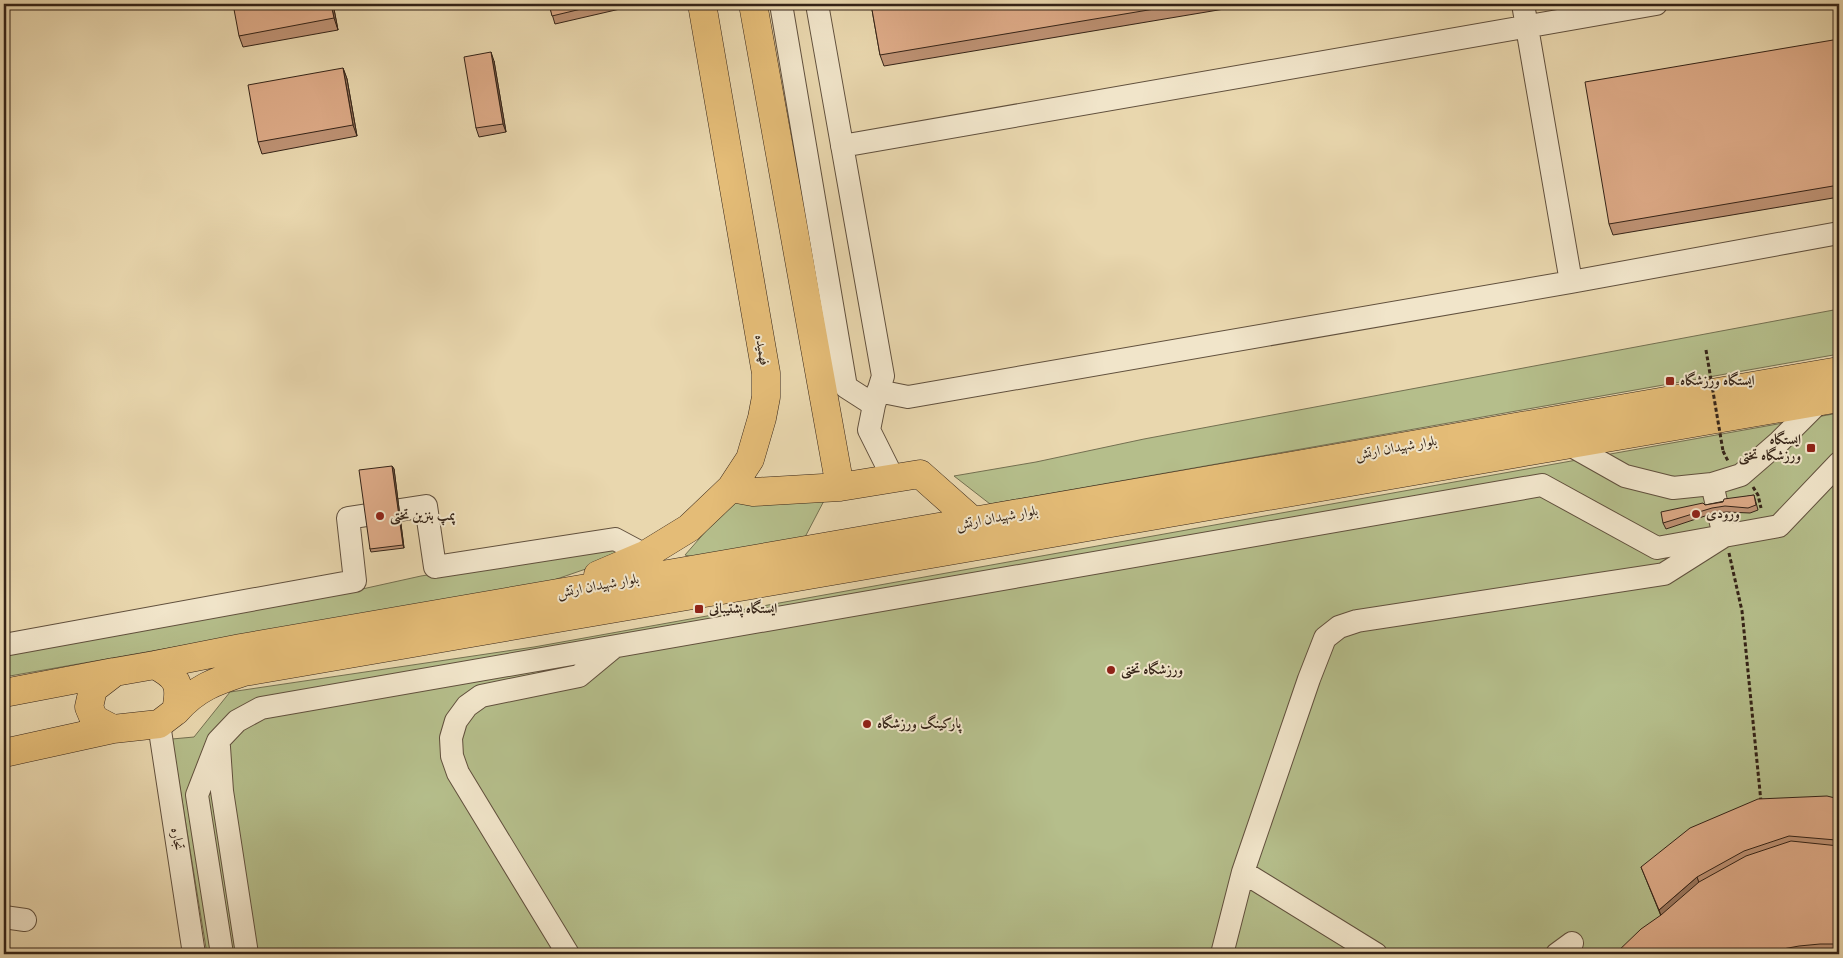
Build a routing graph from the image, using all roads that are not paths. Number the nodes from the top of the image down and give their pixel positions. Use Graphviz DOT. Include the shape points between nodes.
graph roads {
  1 [pos="702,4"];
  2 [pos="753,4"];
  3 [pos="781,4"];
  4 [pos="817,4"];
  5 [pos="1523,4"];
  6 [pos="1656,4"];
  7 [pos="1527,27"];
  8 [pos="842,146"];
  9 [pos="1839,233"];
  10 [pos="1571,282"];
  11 [pos="1839,371"];
  12 [pos="876,398"];
  13 [pos="1829,400"];
  14 [pos="1570,445"];
  15 [pos="1839,463"];
  16 [pos="893,478"];
  17 [pos="1712,484"];
  18 [pos="840,487"];
  19 [pos="731,488"];
  20 [pos="974,522"];
  21 [pos="1724,536"];
  22 [pos="645,555"];
  23 [pos="556,593"];
  24 [pos="4,645"];
  25 [pos="614,647"];
  26 [pos="155,664"];
  27 [pos="116,672"];
  28 [pos="4,692"];
  29 [pos="168,718"];
  30 [pos="113,729"];
  31 [pos="218,741"];
  32 [pos="4,753"];
  33 [pos="1243,872"];
  34 [pos="194,954"];
  35 [pos="222,954"];
  36 [pos="247,954"];
  37 [pos="568,954"];
  38 [pos="1222,954"];
  39 [pos="1376,954"];
  1 -- 19 [label="main road, فهمیده" via="766,373 766,397 750,459"];
  2 -- 18 [label="main road"];
  3 -- 12 [label="street" via="846,387"];
  4 -- 8 [label="street"];
  5 -- 7 [label="street"];
  6 -- 7 [label="street"];
  7 -- 8 [label="street"];
  7 -- 10 [label="street"];
  8 -- 12 [label="street" via="883,376"];
  9 -- 10 [label="street"];
  10 -- 12 [label="street" via="908,397"];
  11 -- 20 [label="main road, بلوار شهیدان ارتش"];
  12 -- 16 [label="street" via="869,430"];
  13 -- 14 [label="main road, بلوار شهیدان ارتش"];
  13 -- 17 [label="street" via="1741,475"];
  14 -- 17 [label="street" via="1625,476 1673,488"];
  14 -- 29 [label="main road, بلوار شهیدان ارتش" via="244,672 215,681 188,697"];
  15 -- 21 [label="street" via="1779,526"];
  16 -- 18 [label="main road"];
  16 -- 20 [label="main road" via="920,474"];
  17 -- 21 [label="street"];
  18 -- 19 [label="main road" via="753,492"];
  19 -- 22 [label="main road, فهمیده" via="689,528"];
  20 -- 23 [label="main road, بلوار شهیدان ارتش"];
  21 -- 25 [label="street" via="1656,548 1542,485"];
  21 -- 33 [label="street" via="1664,574 1450,605 1357,621 1340,627 1325,638 1308,679"];
  22 -- 23 [label="main road, فهمیده"];
  22 -- 24 [label="street" via="616,539 435,567 426,506 348,518 355,581"];
  23 -- 26 [label="main road, بلوار شهیدان ارتش"];
  25 -- 31 [label="street" via="261,708 237,721"];
  25 -- 37 [label="street" via="579,676 482,696 467,706 456,721 451,738 452,756 458,773"];
  26 -- 27 [label="main road"];
  26 -- 29 [label="main road" via="169,672 180,692"];
  27 -- 28 [label="main road"];
  27 -- 30 [label="main road" via="92,689 89,707 94,719"];
  29 -- 30 [label="main road"];
  29 -- 34 [label="street, تجاره"];
  30 -- 32 [label="main road"];
  31 -- 35 [label="street" via="197,795"];
  31 -- 36 [label="street" via="222,792"];
  33 -- 38 [label="street"];
  33 -- 39 [label="street"];
}
